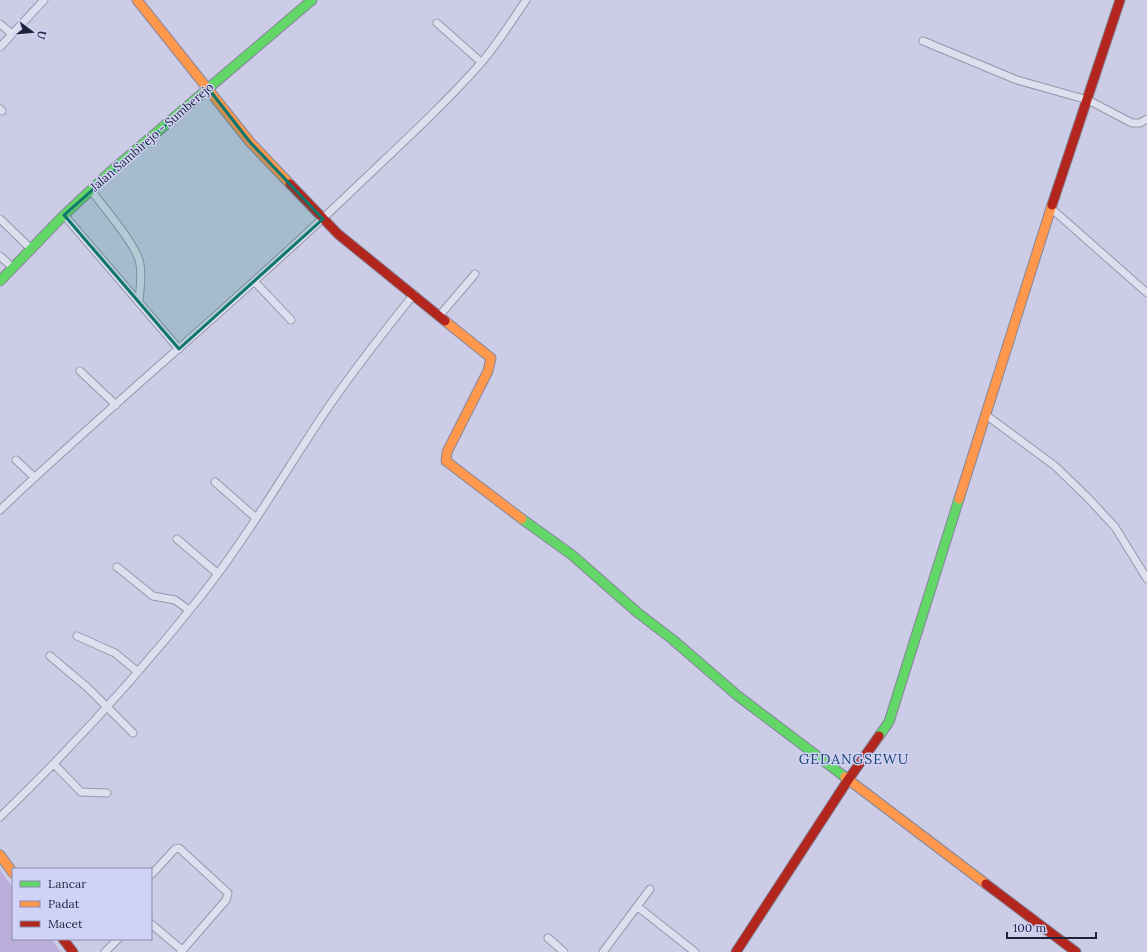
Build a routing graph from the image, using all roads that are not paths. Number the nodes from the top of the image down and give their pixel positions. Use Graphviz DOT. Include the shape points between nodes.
graph roads {
  1 [pos="44,0"];
  2 [pos="137,0"];
  3 [pos="312,0"];
  4 [pos="526,0"];
  5 [pos="1120,0"];
  6 [pos="436,23"];
  7 [pos="0,24"];
  8 [pos="12,34"];
  9 [pos="923,41"];
  10 [pos="0,47"];
  11 [pos="481,62"];
  12 [pos="208,88"];
  13 [pos="1088,100"];
  14 [pos="1147,119"];
  15 [pos="91,190"];
  16 [pos="1052,209"];
  17 [pos="64,215"];
  18 [pos="0,219"];
  19 [pos="323,219"];
  20 [pos="31,249"];
  21 [pos="0,256"];
  22 [pos="13,268"];
  23 [pos="476,274"];
  24 [pos="0,281"];
  25 [pos="255,282"];
  26 [pos="414,294"];
  27 [pos="1147,294"];
  28 [pos="138,301"];
  29 [pos="440,315"];
  30 [pos="291,320"];
  31 [pos="179,349"];
  32 [pos="80,371"];
  33 [pos="116,405"];
  34 [pos="986,415"];
  35 [pos="16,460"];
  36 [pos="34,477"];
  37 [pos="214,482"];
  38 [pos="0,510"];
  39 [pos="256,518"];
  40 [pos="177,539"];
  41 [pos="117,567"];
  42 [pos="217,573"];
  43 [pos="1147,579"];
  44 [pos="189,610"];
  45 [pos="77,636"];
  46 [pos="50,656"];
  47 [pos="138,672"];
  48 [pos="107,707"];
  49 [pos="134,733"];
  50 [pos="54,764"];
  51 [pos="848,780"];
  52 [pos="107,793"];
  53 [pos="0,817"];
  54 [pos="0,856"];
  55 [pos="12,872"];
  56 [pos="152,874"];
  57 [pos="650,889"];
  58 [pos="638,907"];
  59 [pos="152,925"];
  60 [pos="548,938"];
  61 [pos="64,940"];
  62 [pos="117,940"];
  63 [pos="182,951"];
  64 [pos="73,952"];
  65 [pos="105,952"];
  66 [pos="564,952"];
  67 [pos="603,952"];
  68 [pos="695,952"];
  69 [pos="736,952"];
  70 [pos="1076,952"];
  1 -- 8 [label="street"];
  2 -- 12 [label="street"];
  3 -- 12 [label="street, Jalan Sambirejo - Sumberejo"];
  4 -- 11 [label="street"];
  5 -- 13 [label="street"];
  6 -- 11 [label="street"];
  7 -- 8 [label="street"];
  8 -- 10 [label="street"];
  9 -- 13 [label="street" via="1017,80"];
  11 -- 19 [label="street" via="434,112"];
  12 -- 15 [label="street, Jalan Sambirejo - Sumberejo"];
  12 -- 19 [label="street" via="250,142"];
  13 -- 14 [label="street" via="1132,123 1140,123"];
  13 -- 16 [label="street"];
  15 -- 17 [label="street, Jalan Sambirejo - Sumberejo"];
  15 -- 28 [label="street" via="130,243 140,262 142,278"];
  16 -- 27 [label="street"];
  16 -- 34 [label="street"];
  17 -- 20 [label="street, Jalan Sambirejo - Sumberejo"];
  17 -- 28 [label="street"];
  18 -- 20 [label="street"];
  19 -- 25 [label="street"];
  19 -- 26 [label="street" via="338,234"];
  20 -- 22 [label="street, Jalan Sambirejo - Sumberejo"];
  21 -- 22 [label="street"];
  22 -- 24 [label="street, Jalan Sambirejo - Sumberejo"];
  23 -- 29 [label="street"];
  25 -- 30 [label="street"];
  25 -- 31 [label="street"];
  26 -- 29 [label="street"];
  26 -- 39 [label="street" via="368,351"];
  28 -- 31 [label="street"];
  29 -- 51 [label="street" via="491,358 488,372 447,452 446,461 449,465 572,555 738,696"];
  31 -- 33 [label="street"];
  32 -- 33 [label="street"];
  33 -- 36 [label="street"];
  34 -- 43 [label="street" via="1055,466 1088,498 1115,527"];
  34 -- 51 [label="street" via="889,722"];
  35 -- 36 [label="street"];
  36 -- 38 [label="street"];
  37 -- 39 [label="street"];
  39 -- 42 [label="street"];
  40 -- 42 [label="street"];
  41 -- 44 [label="street" via="153,596 175,600"];
  42 -- 44 [label="street"];
  44 -- 47 [label="street"];
  45 -- 47 [label="street" via="115,653"];
  46 -- 48 [label="street"];
  47 -- 48 [label="street"];
  48 -- 49 [label="street"];
  48 -- 50 [label="street"];
  50 -- 52 [label="street" via="81,792"];
  50 -- 53 [label="street"];
  51 -- 69 [label="street"];
  51 -- 70 [label="street"];
  54 -- 55 [label="street"];
  56 -- 63 [label="street" via="175,849 179,848 228,894 226,900"];
  57 -- 58 [label="street"];
  58 -- 67 [label="street"];
  58 -- 68 [label="street"];
  59 -- 63 [label="street"];
  60 -- 66 [label="street"];
  61 -- 64 [label="street"];
  62 -- 65 [label="street"];
}
